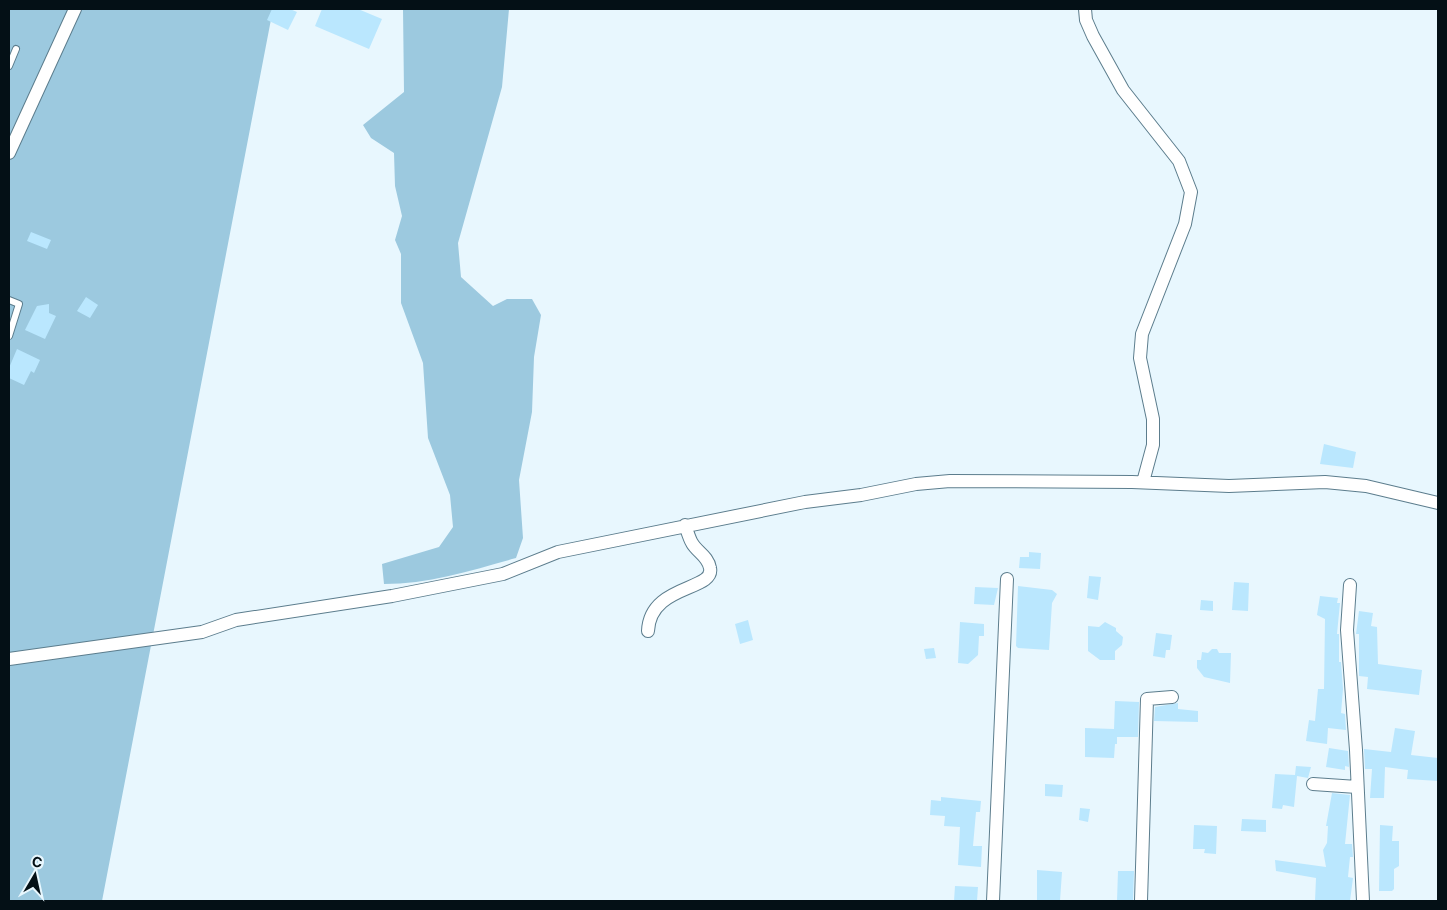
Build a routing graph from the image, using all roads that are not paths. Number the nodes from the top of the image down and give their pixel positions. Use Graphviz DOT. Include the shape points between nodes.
graph roads {
  1 [pos="75,9"];
  2 [pos="1086,9"];
  3 [pos="16,49"];
  4 [pos="9,66"];
  5 [pos="9,153"];
  6 [pos="9,300"];
  7 [pos="9,338"];
  8 [pos="1143,482"];
  9 [pos="1438,503"];
  10 [pos="685,525"];
  11 [pos="1007,579"];
  12 [pos="1350,585"];
  13 [pos="648,631"];
  14 [pos="9,659"];
  15 [pos="1172,697"];
  16 [pos="1313,784"];
  17 [pos="1357,787"];
  18 [pos="993,901"];
  19 [pos="1141,901"];
  20 [pos="1363,901"];
  1 -- 5 [label="street"];
  2 -- 8 [label="street" via="1086,20 1093,36 1123,90 1179,160 1191,192 1185,224 1142,334 1141,366 1153,428 1153,445"];
  3 -- 4 [label="lane"];
  6 -- 7 [label="lane" via="19,304"];
  8 -- 9 [label="street" via="1229,486 1325,482 1366,486"];
  8 -- 10 [label="street" via="950,481 916,484"];
  10 -- 13 [label="street" via="692,544 709,564 709,577 665,599 652,614"];
  10 -- 14 [label="street" via="558,552 503,574 392,596 236,620 202,632"];
  11 -- 18 [label="street"];
  12 -- 17 [label="street" via="1347,630"];
  15 -- 19 [label="street" via="1147,699"];
  16 -- 17 [label="street"];
  17 -- 20 [label="street"];
}
